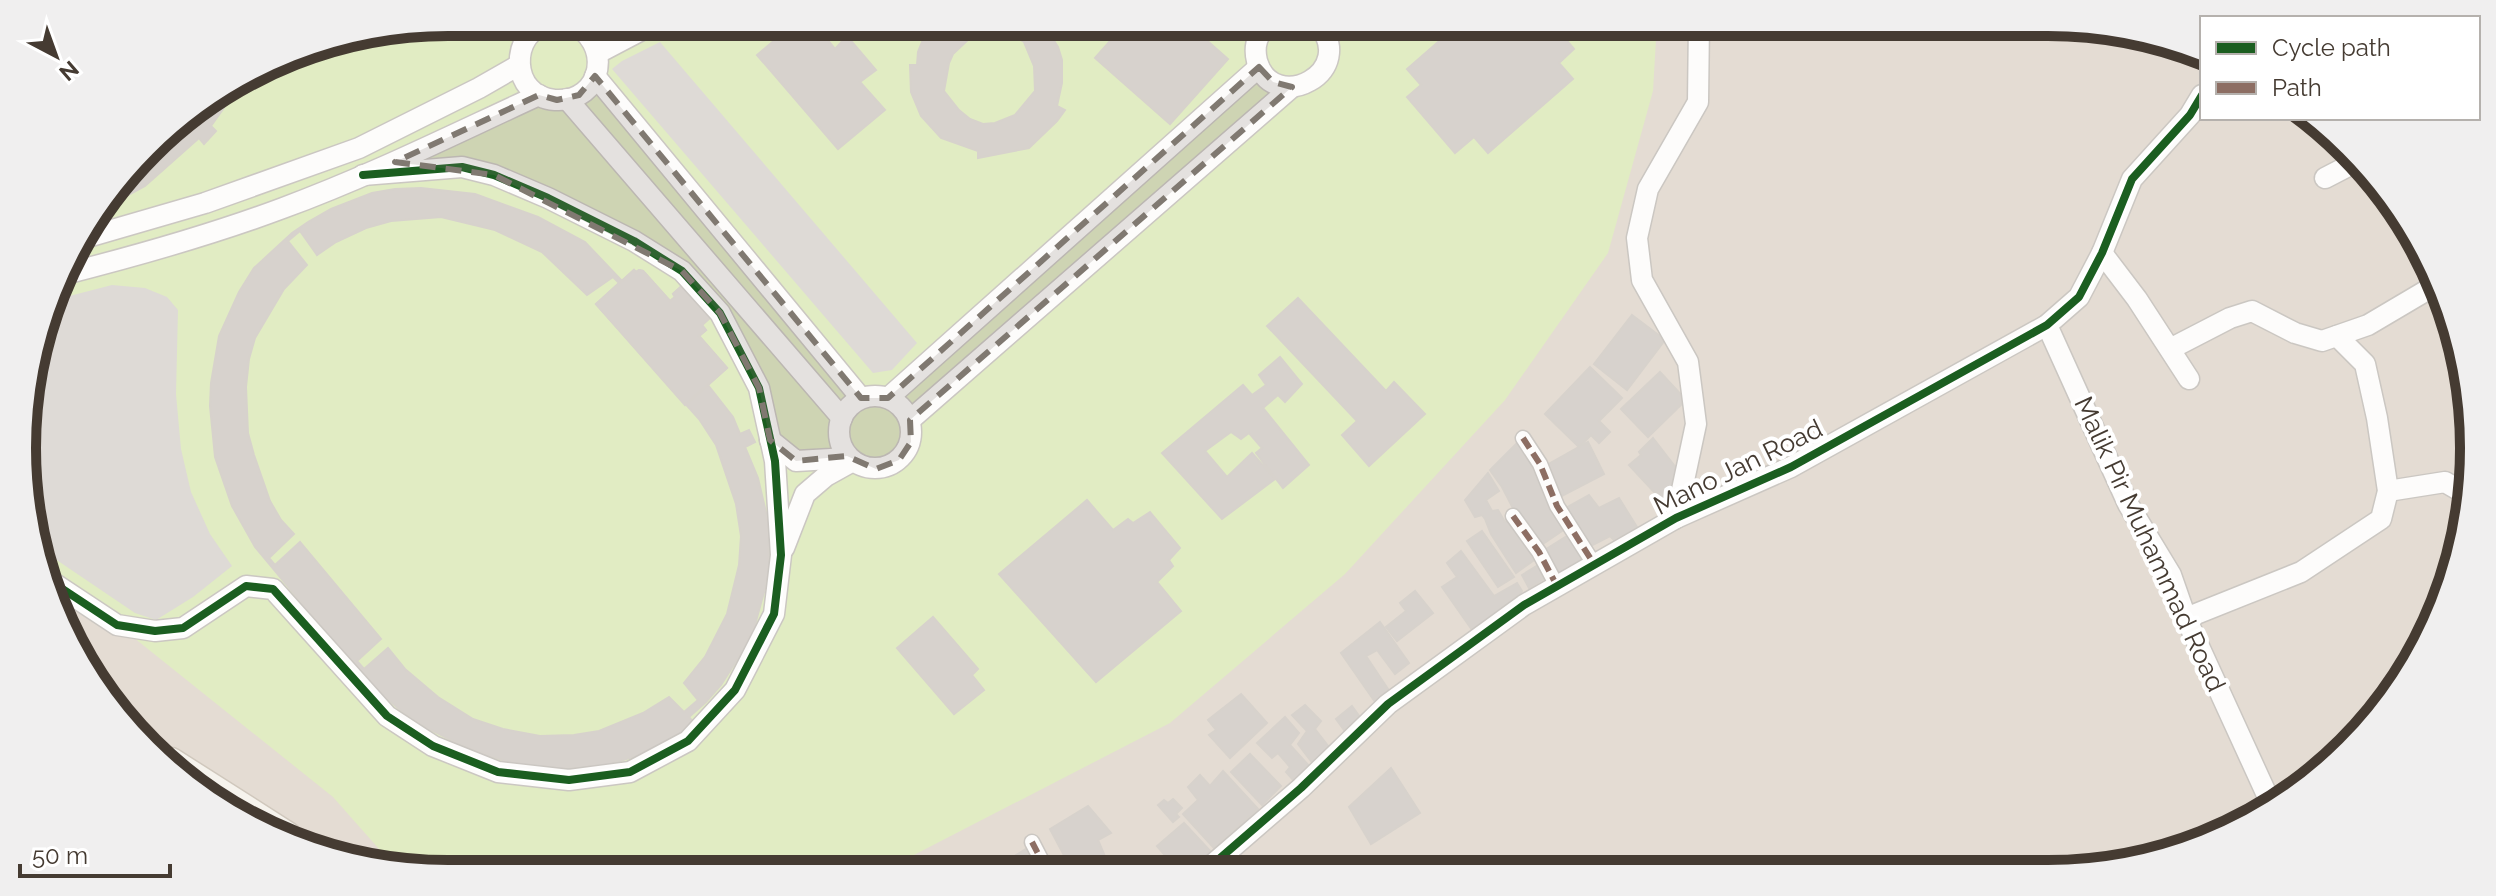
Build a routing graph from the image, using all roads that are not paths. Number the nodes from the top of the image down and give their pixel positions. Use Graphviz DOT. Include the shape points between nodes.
graph roads {
  1 [pos="528,36"];
  2 [pos="589,36"];
  3 [pos="630,36"];
  4 [pos="1258,36"];
  5 [pos="1326,36"];
  6 [pos="1699,36"];
  7 [pos="598,53"];
  8 [pos="519,65"];
  9 [pos="1259,67"];
  10 [pos="595,76"];
  11 [pos="1292,87"];
  12 [pos="539,95"];
  13 [pos="2200,98"];
  14 [pos="567,99"];
  15 [pos="395,162"];
  16 [pos="2348,166"];
  17 [pos="428,168"];
  18 [pos="363,175"];
  19 [pos="2325,178"];
  20 [pos="95,235"];
  21 [pos="2102,253"];
  22 [pos="76,271"];
  23 [pos="2429,289"];
  24 [pos="2047,325"];
  25 [pos="2337,336"];
  26 [pos="2170,349"];
  27 [pos="2189,379"];
  28 [pos="861,398"];
  29 [pos="888,398"];
  30 [pos="842,418"];
  31 [pos="910,420"];
  32 [pos="1523,438"];
  33 [pos="770,440"];
  34 [pos="850,459"];
  35 [pos="2457,489"];
  36 [pos="2388,491"];
  37 [pos="1513,516"];
  38 [pos="1676,518"];
  39 [pos="781,555"];
  40 [pos="1594,564"];
  41 [pos="1557,586"];
  42 [pos="61,588"];
  43 [pos="2186,618"];
  44 [pos="2268,797"];
  45 [pos="1032,842"];
  46 [pos="1041,860"];
  47 [pos="1218,860"];
  1 -- 8 [label="street"];
  2 -- 7 [label="street"];
  3 -- 7 [label="street"];
  4 -- 9 [label="street"];
  5 -- 11 [label="street" via="1329,57 1324,69 1316,79"];
  6 -- 38 [label="street" via="1698,102 1648,189 1637,238 1642,280 1688,362 1696,424"];
  7 -- 10 [label="street"];
  8 -- 12 [label="street"];
  8 -- 20 [label="street" via="359,148 205,203"];
  9 -- 11 [label="street" via="1273,82"];
  9 -- 29 [label="street"];
  10 -- 14 [label="street" via="579,95"];
  10 -- 28 [label="street"];
  11 -- 31 [label="street"];
  12 -- 14 [label="street"];
  12 -- 15 [label="street"];
  13 -- 21 [label="street, Mano Jan Road" via="2132,179"];
  14 -- 30 [label="street"];
  15 -- 17 [label="street"];
  15 -- 18 [label="street"];
  16 -- 19 [label="street"];
  17 -- 18 [label="street"];
  17 -- 33 [label="street" via="462,167 494,175 634,241 682,271 720,313 759,388"];
  18 -- 22 [label="street" via="282,209"];
  21 -- 24 [label="street, Mano Jan Road" via="2079,297"];
  21 -- 26 [label="street"];
  23 -- 25 [label="street" via="2368,325"];
  24 -- 38 [label="street, Mano Jan Road" via="1791,467"];
  24 -- 43 [label="street, Malik Pir Muhammad Road" via="2128,504 2171,575"];
  25 -- 26 [label="street" via="2322,341 2252,311"];
  25 -- 36 [label="street" via="2365,364"];
  26 -- 27 [label="street"];
  28 -- 29 [label="street"];
  28 -- 30 [label="street"];
  29 -- 31 [label="street"];
  30 -- 34 [label="street" via="839,438"];
  31 -- 34 [label="street" via="911,442 899,460 876,469"];
  32 -- 40 [label="street"];
  33 -- 34 [label="street" via="796,461"];
  33 -- 39 [label="street"];
  34 -- 39 [label="street" via="805,494"];
  35 -- 36 [label="street" via="2445,482"];
  36 -- 43 [label="street" via="2381,519 2301,572"];
  37 -- 41 [label="street"];
  38 -- 40 [label="street, Mano Jan Road"];
  39 -- 42 [label="street" via="774,614 735,690 688,741 630,772 569,780 498,772 421,739 387,716 273,589 246,586 183,628 155,631 117,625"];
  40 -- 41 [label="street, Mano Jan Road"];
  41 -- 47 [label="street, Mano Jan Road" via="1388,704"];
  43 -- 44 [label="street, Malik Pir Muhammad Road"];
  45 -- 46 [label="street"];
}
